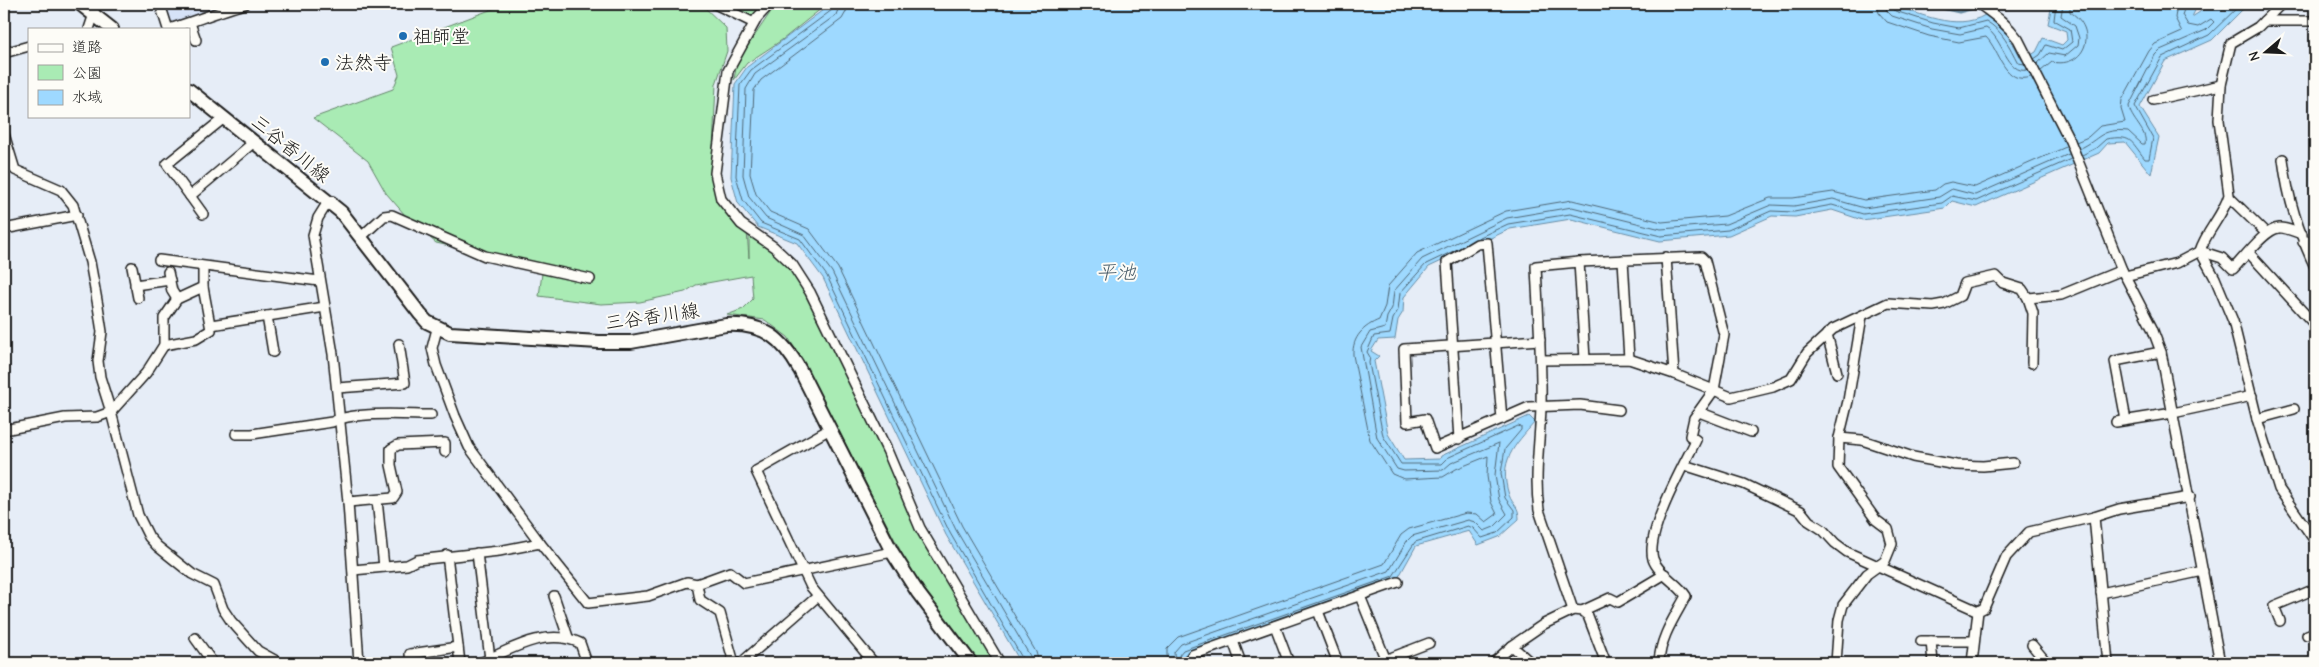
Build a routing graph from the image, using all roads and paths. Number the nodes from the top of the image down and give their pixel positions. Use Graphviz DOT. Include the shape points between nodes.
graph roads {
  1 [pos="80,4"];
  2 [pos="160,4"];
  3 [pos="245,4"];
  4 [pos="715,4"];
  5 [pos="770,4"];
  6 [pos="2281,4"];
  7 [pos="1982,6"];
  8 [pos="94,9"];
  9 [pos="2264,21"];
  10 [pos="2315,21"];
  11 [pos="190,23"];
  12 [pos="754,23"];
  13 [pos="89,28"];
  14 [pos="111,28"];
  15 [pos="168,28"];
  16 [pos="172,28"];
  17 [pos="196,40"];
  18 [pos="28,46"];
  19 [pos="4,53"];
  20 [pos="2221,86"];
  21 [pos="191,93"];
  22 [pos="2153,100"];
  23 [pos="224,118"];
  24 [pos="4,134"];
  25 [pos="254,142"];
  26 [pos="2283,159"];
  27 [pos="190,196"];
  28 [pos="2228,197"];
  29 [pos="331,202"];
  30 [pos="203,214"];
  31 [pos="77,215"];
  32 [pos="4,229"];
  33 [pos="2266,232"];
  34 [pos="361,237"];
  35 [pos="2302,238"];
  36 [pos="2315,240"];
  37 [pos="2200,251"];
  38 [pos="2249,253"];
  39 [pos="1666,257"];
  40 [pos="159,260"];
  41 [pos="1623,260"];
  42 [pos="1580,262"];
  43 [pos="2314,263"];
  44 [pos="132,267"];
  45 [pos="203,267"];
  46 [pos="2124,273"];
  47 [pos="590,279"];
  48 [pos="319,281"];
  49 [pos="135,285"];
  50 [pos="203,287"];
  51 [pos="138,298"];
  52 [pos="2028,298"];
  53 [pos="177,299"];
  54 [pos="325,307"];
  55 [pos="2312,314"];
  56 [pos="267,316"];
  57 [pos="1862,316"];
  58 [pos="211,324"];
  59 [pos="2315,324"];
  60 [pos="437,328"];
  61 [pos="1827,334"];
  62 [pos="1540,340"];
  63 [pos="1496,343"];
  64 [pos="399,344"];
  65 [pos="164,345"];
  66 [pos="1452,346"];
  67 [pos="274,352"];
  68 [pos="2161,352"];
  69 [pos="1630,358"];
  70 [pos="1585,359"];
  71 [pos="1540,360"];
  72 [pos="2032,363"];
  73 [pos="1837,373"];
  74 [pos="1674,374"];
  75 [pos="336,388"];
  76 [pos="1714,390"];
  77 [pos="2252,396"];
  78 [pos="1541,408"];
  79 [pos="2294,409"];
  80 [pos="1619,410"];
  81 [pos="111,412"];
  82 [pos="1699,412"];
  83 [pos="2173,413"];
  84 [pos="432,415"];
  85 [pos="339,418"];
  86 [pos="1502,419"];
  87 [pos="2257,419"];
  88 [pos="2126,420"];
  89 [pos="2116,422"];
  90 [pos="830,429"];
  91 [pos="4,430"];
  92 [pos="1751,432"];
  93 [pos="236,434"];
  94 [pos="1839,438"];
  95 [pos="1459,439"];
  96 [pos="445,452"];
  97 [pos="2013,463"];
  98 [pos="1684,465"];
  99 [pos="2190,497"];
  100 [pos="377,500"];
  101 [pos="348,502"];
  102 [pos="2094,518"];
  103 [pos="2315,541"];
  104 [pos="540,543"];
  105 [pos="892,552"];
  106 [pos="477,553"];
  107 [pos="447,555"];
  108 [pos="1878,566"];
  109 [pos="384,567"];
  110 [pos="353,570"];
  111 [pos="803,570"];
  112 [pos="2204,571"];
  113 [pos="1665,574"];
  114 [pos="1398,582"];
  115 [pos="696,584"];
  116 [pos="2315,589"];
  117 [pos="2101,594"];
  118 [pos="554,596"];
  119 [pos="818,596"];
  120 [pos="1360,596"];
  121 [pos="1318,611"];
  122 [pos="1578,611"];
  123 [pos="1978,611"];
  124 [pos="2280,621"];
  125 [pos="1274,626"];
  126 [pos="568,637"];
  127 [pos="195,638"];
  128 [pos="1233,640"];
  129 [pos="1974,640"];
  130 [pos="1921,641"];
  131 [pos="1932,641"];
  132 [pos="1429,643"];
  133 [pos="2032,645"];
  134 [pos="1512,646"];
  135 [pos="458,647"];
  136 [pos="490,659"];
  137 [pos="1386,662"];
  138 [pos="213,663"];
  139 [pos="280,663"];
  140 [pos="360,663"];
  141 [pos="410,663"];
  142 [pos="460,663"];
  143 [pos="480,663"];
  144 [pos="587,663"];
  145 [pos="734,663"];
  146 [pos="740,663"];
  147 [pos="874,663"];
  148 [pos="971,663"];
  149 [pos="1000,663"];
  150 [pos="1190,663"];
  151 [pos="1241,663"];
  152 [pos="1289,663"];
  153 [pos="1338,663"];
  154 [pos="1494,663"];
  155 [pos="1530,663"];
  156 [pos="1606,663"];
  157 [pos="1659,663"];
  158 [pos="1836,663"];
  159 [pos="1932,663"];
  160 [pos="1972,663"];
  161 [pos="2047,663"];
  162 [pos="2108,663"];
  163 [pos="2220,663"];
  1 -- 8 [label="main road"];
  2 -- 15 [label="street"];
  3 -- 11 [label="street" via="210,13 204,19"];
  4 -- 12 [label="street"];
  5 -- 12 [label="street"];
  6 -- 9 [label="street"];
  7 -- 46 [label="street" via="2008,26 2018,39 2070,141"];
  8 -- 13 [label="street"];
  8 -- 14 [label="main road"];
  9 -- 10 [label="street"];
  9 -- 20 [label="street" via="2230,43"];
  11 -- 16 [label="street"];
  11 -- 17 [label="street"];
  12 -- 149 [label="street" via="728,71 715,173 721,199 741,224 792,264 810,292 887,450 920,528"];
  18 -- 19 [label="street"];
  20 -- 22 [label="street"];
  20 -- 28 [label="street" via="2219,120"];
  21 -- 23 [label="main road, 三谷香川線"];
  23 -- 25 [label="main road, 三谷香川線"];
  23 -- 27 [label="street" via="167,164"];
  24 -- 31 [label="street" via="15,170 61,190"];
  25 -- 27 [label="street"];
  25 -- 29 [label="main road, 三谷香川線"];
  26 -- 35 [label="street" via="2287,194"];
  27 -- 30 [label="street"];
  28 -- 33 [label="street"];
  28 -- 37 [label="street"];
  29 -- 34 [label="main road, 三谷香川線"];
  29 -- 48 [label="street" via="313,230"];
  31 -- 32 [label="street"];
  31 -- 81 [label="street" via="90,262 102,332 98,370"];
  33 -- 35 [label="street" via="2280,228"];
  33 -- 38 [label="street"];
  34 -- 47 [label="street" via="384,216 392,215 485,256"];
  34 -- 60 [label="main road, 三谷香川線" via="420,314"];
  35 -- 36 [label="street"];
  35 -- 43 [label="street"];
  37 -- 38 [label="street" via="2222,258 2233,269"];
  37 -- 46 [label="street" via="2177,262"];
  37 -- 77 [label="street" via="2233,321"];
  38 -- 55 [label="street"];
  39 -- 41 [label="street"];
  39 -- 74 [label="street"];
  39 -- 76 [label="street" via="1700,257 1704,261 1724,335"];
  40 -- 45 [label="street"];
  41 -- 42 [label="street"];
  41 -- 69 [label="street"];
  42 -- 62 [label="street" via="1536,266"];
  42 -- 70 [label="street"];
  44 -- 49 [label="street"];
  45 -- 48 [label="street"];
  45 -- 50 [label="street"];
  46 -- 52 [label="street" via="2061,295"];
  46 -- 68 [label="street"];
  48 -- 54 [label="street"];
  49 -- 51 [label="street"];
  49 -- 53 [label="street" via="169,276"];
  50 -- 53 [label="street"];
  50 -- 58 [label="street"];
  52 -- 57 [label="street" via="2022,289 1996,276 1965,283 1960,296 1944,304 1888,303"];
  52 -- 72 [label="street" via="2032,313"];
  53 -- 65 [label="street" via="164,318"];
  54 -- 56 [label="street"];
  54 -- 75 [label="street"];
  55 -- 59 [label="street"];
  56 -- 58 [label="street"];
  56 -- 67 [label="street"];
  57 -- 61 [label="street"];
  57 -- 94 [label="street"];
  58 -- 65 [label="street" via="211,330 196,338"];
  60 -- 90 [label="main road, 三谷香川線" via="464,335 600,342 640,340 726,325 759,327 782,343 792,355"];
  60 -- 104 [label="street" via="432,348 454,416 470,447"];
  61 -- 73 [label="street"];
  61 -- 76 [label="street" via="1807,353 1791,380 1773,388 1731,397"];
  62 -- 63 [label="street"];
  62 -- 71 [label="street"];
  63 -- 66 [label="street"];
  63 -- 66 [label="street" via="1487,243 1477,244 1447,262"];
  63 -- 86 [label="street"];
  64 -- 75 [label="street" via="405,383"];
  65 -- 81 [label="street" via="146,373"];
  66 -- 95 [label="street"];
  66 -- 95 [label="street" via="1404,349 1407,422 1426,419 1436,448"];
  68 -- 83 [label="street"];
  68 -- 88 [label="street" via="2115,361"];
  69 -- 70 [label="street"];
  69 -- 74 [label="street"];
  70 -- 71 [label="street"];
  71 -- 78 [label="street"];
  74 -- 76 [label="street"];
  75 -- 85 [label="street"];
  76 -- 82 [label="street"];
  77 -- 83 [label="street"];
  77 -- 87 [label="street"];
  78 -- 80 [label="street" via="1580,405"];
  78 -- 86 [label="street" via="1529,407"];
  78 -- 122 [label="street" via="1539,510"];
  79 -- 87 [label="street"];
  81 -- 91 [label="street" via="97,417 65,418"];
  81 -- 139 [label="street" via="138,515 149,537 192,574 214,585 231,621 258,651"];
  82 -- 92 [label="street"];
  82 -- 98 [label="street" via="1694,418 1690,436 1696,440"];
  83 -- 88 [label="street"];
  83 -- 99 [label="street"];
  84 -- 85 [label="street"];
  85 -- 93 [label="street" via="332,422"];
  85 -- 101 [label="street"];
  86 -- 95 [label="street"];
  87 -- 103 [label="street" via="2279,490"];
  88 -- 89 [label="street"];
  90 -- 105 [label="main road, 三谷香川線"];
  90 -- 111 [label="street" via="756,471"];
  94 -- 97 [label="street" via="1862,440 1912,457 1956,465"];
  94 -- 108 [label="street" via="1838,467 1891,536 1892,544 1886,561"];
  96 -- 100 [label="street" via="444,443 398,445 392,449 391,465 397,492 393,498"];
  98 -- 108 [label="street" via="1744,484 1801,511 1847,552"];
  98 -- 113 [label="street" via="1657,523 1652,546 1653,558"];
  99 -- 102 [label="street" via="2119,509"];
  99 -- 112 [label="street"];
  100 -- 101 [label="street"];
  100 -- 109 [label="street"];
  101 -- 110 [label="street"];
  102 -- 117 [label="street"];
  102 -- 123 [label="street" via="2029,532 2006,557 1984,608"];
  104 -- 106 [label="street"];
  104 -- 115 [label="street" via="588,603 648,596 687,582"];
  105 -- 111 [label="street"];
  105 -- 148 [label="main road, 三谷香川線" via="918,593"];
  106 -- 107 [label="street"];
  106 -- 136 [label="street"];
  107 -- 109 [label="street"];
  107 -- 135 [label="street"];
  108 -- 123 [label="street"];
  108 -- 158 [label="street" via="1867,574 1843,606 1838,620"];
  109 -- 110 [label="street"];
  110 -- 140 [label="street"];
  111 -- 115 [label="street" via="744,583 730,572"];
  111 -- 119 [label="street"];
  112 -- 117 [label="street"];
  112 -- 163 [label="street"];
  113 -- 122 [label="street" via="1618,602 1610,598"];
  113 -- 157 [label="street" via="1686,596 1665,634"];
  114 -- 120 [label="street"];
  115 -- 145 [label="street" via="700,600 720,613"];
  116 -- 124 [label="street" via="2274,606"];
  117 -- 162 [label="street"];
  118 -- 126 [label="street"];
  119 -- 146 [label="street"];
  119 -- 147 [label="street"];
  120 -- 121 [label="street"];
  120 -- 137 [label="street"];
  121 -- 125 [label="street"];
  121 -- 153 [label="street"];
  122 -- 134 [label="street" via="1544,624"];
  122 -- 156 [label="street" via="1588,616"];
  123 -- 129 [label="street"];
  125 -- 128 [label="street"];
  125 -- 152 [label="street"];
  126 -- 136 [label="street" via="528,641"];
  126 -- 144 [label="street" via="580,643"];
  127 -- 138 [label="street"];
  128 -- 150 [label="street" via="1192,655"];
  128 -- 151 [label="street"];
  129 -- 131 [label="street"];
  129 -- 160 [label="street"];
  130 -- 131 [label="street"];
  131 -- 159 [label="street"];
  132 -- 137 [label="street"];
  133 -- 161 [label="street"];
  134 -- 154 [label="street"];
  134 -- 155 [label="street"];
  135 -- 141 [label="street" via="410,654"];
  135 -- 142 [label="street"];
  136 -- 143 [label="street"];
}
